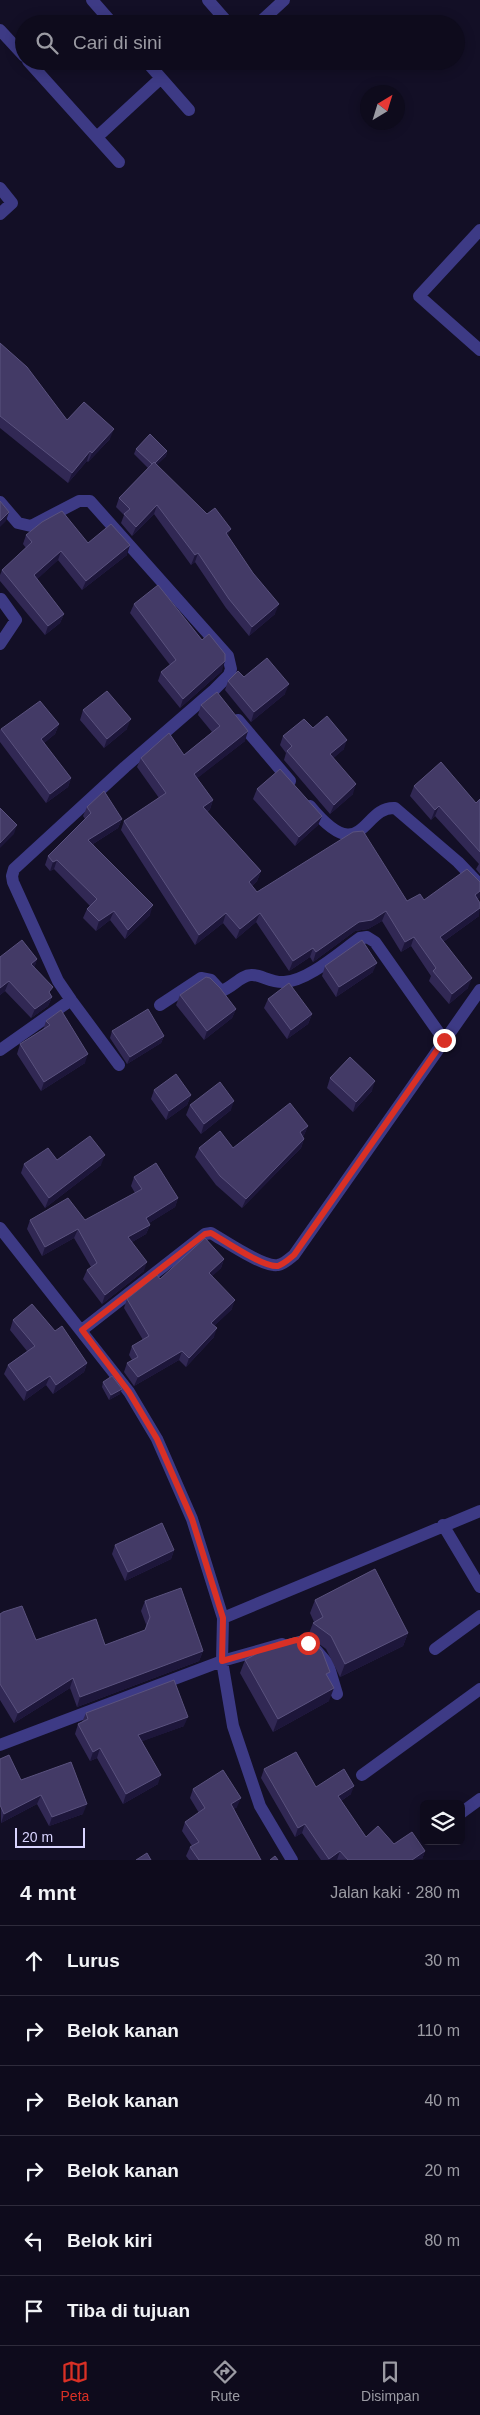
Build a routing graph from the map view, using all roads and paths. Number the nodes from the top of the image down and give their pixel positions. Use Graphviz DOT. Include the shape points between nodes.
graph roads {
  1 [pos="92,0"];
  2 [pos="208,0"];
  3 [pos="284,0"];
  4 [pos="105,15"];
  5 [pos="221,15"];
  6 [pos="268,15"];
  7 [pos="0,30"];
  8 [pos="15,46"];
  9 [pos="36,70"];
  10 [pos="154,70"];
  11 [pos="161,78"];
  12 [pos="189,110"];
  13 [pos="97,138"];
  14 [pos="119,162"];
  15 [pos="0,188"];
  16 [pos="0,214"];
  17 [pos="480,230"];
  18 [pos="480,350"];
  19 [pos="0,502"];
  20 [pos="2,599"];
  21 [pos="0,644"];
  22 [pos="232,712"];
  23 [pos="480,885"];
  24 [pos="480,990"];
  25 [pos="71,1000"];
  26 [pos="160,1005"];
  27 [pos="444,1040"];
  28 [pos="0,1050"];
  29 [pos="119,1065"];
  30 [pos="0,1228"];
  31 [pos="82,1330"];
  32 [pos="480,1511"];
  33 [pos="443,1525"];
  34 [pos="480,1587"];
  35 [pos="480,1616"];
  36 [pos="223,1618"];
  37 [pos="435,1649"];
  38 [pos="222,1661"];
  39 [pos="480,1689"];
  40 [pos="337,1694"];
  41 [pos="0,1745"];
  42 [pos="362,1774"];
  43 [pos="480,1799"];
  44 [pos="465,1810"];
  45 [pos="292,1860"];
  1 -- 4 [label="street"];
  2 -- 5 [label="street"];
  3 -- 6 [label="street"];
  7 -- 8 [label="street"];
  9 -- 13 [label="street"];
  10 -- 11 [label="street"];
  11 -- 12 [label="street"];
  11 -- 13 [label="street"];
  13 -- 14 [label="street"];
  15 -- 16 [label="street" via="12,203"];
  17 -- 18 [label="street" via="419,296"];
  19 -- 25 [label="street" via="18,523 26,526 41,522 79,501 92,502 228,656 231,669 217,694 125,767 14,870 12,876 58,981"];
  20 -- 21 [label="street" via="16,620"];
  22 -- 23 [label="street" via="319,816 333,828 353,835 384,810 395,808"];
  24 -- 27 [label="street"];
  25 -- 28 [label="street"];
  25 -- 29 [label="street"];
  26 -- 27 [label="street" via="201,978 211,980 221,991 253,974 274,982 300,979 360,938 367,937 376,942"];
  27 -- 31 [label="street" via="294,1255 283,1264 265,1263 211,1233 205,1234"];
  30 -- 31 [label="street"];
  31 -- 36 [label="street" via="129,1392 157,1439 192,1519"];
  32 -- 33 [label="street"];
  33 -- 34 [label="street"];
  33 -- 36 [label="street"];
  35 -- 37 [label="street"];
  36 -- 38 [label="street"];
  38 -- 40 [label="street" via="302,1642 319,1652 328,1664"];
  38 -- 41 [label="street"];
  38 -- 45 [label="street" via="233,1726 260,1806"];
  39 -- 42 [label="street"];
  43 -- 44 [label="street"];
}
